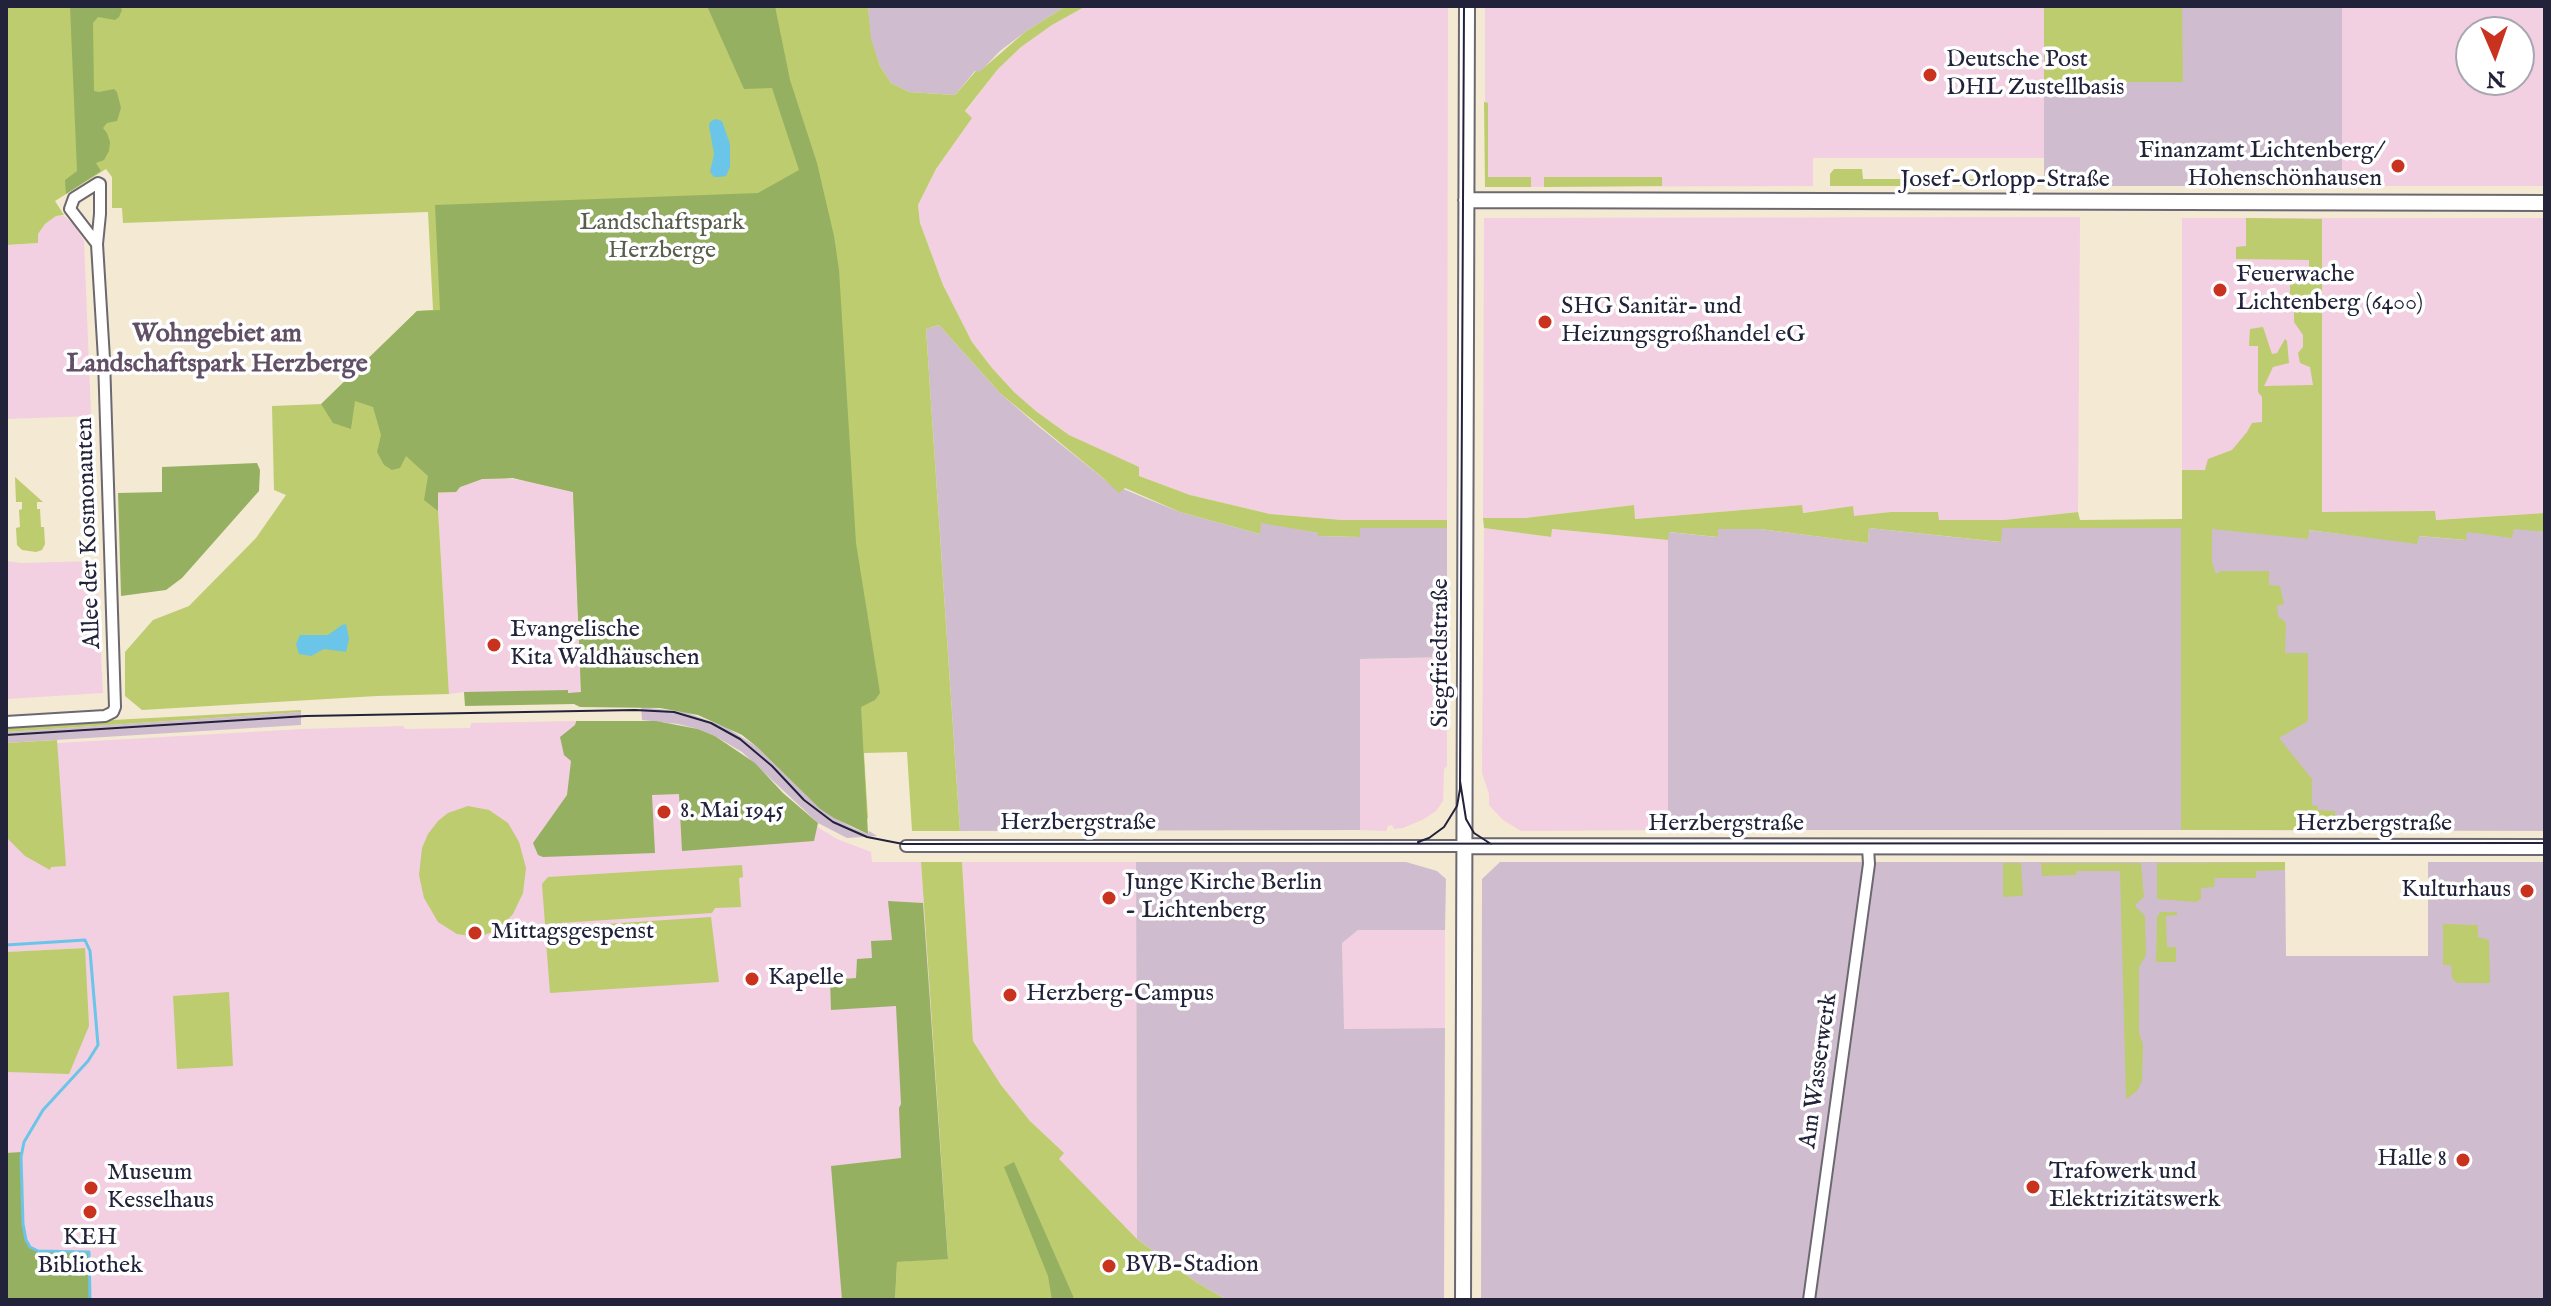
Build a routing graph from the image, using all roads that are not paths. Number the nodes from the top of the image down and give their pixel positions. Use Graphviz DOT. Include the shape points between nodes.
graph roads {
  1 [pos="1467,6"];
  2 [pos="1466,200"];
  3 [pos="2545,203"];
  4 [pos="97,244"];
  5 [pos="6,722"];
  6 [pos="906,846"];
  7 [pos="1463,846"];
  8 [pos="1868,847"];
  9 [pos="2545,847"];
  10 [pos="1463,1300"];
  11 [pos="1809,1300"];
  1 -- 2 [label="street, Siegfriedstraße"];
  2 -- 3 [label="street, Josef-Orlopp-Straße"];
  2 -- 7 [label="street, Siegfriedstraße"];
  4 -- 4 [label="street, Allee der Kosmonauten" via="100,203 98,183 74,198 70,209"];
  4 -- 5 [label="street, Allee der Kosmonauten" via="115,707 105,716"];
  6 -- 7 [label="street, Herzbergstraße"];
  7 -- 8 [label="street, Herzbergstraße"];
  7 -- 10 [label="street, Siegfriedstraße"];
  8 -- 9 [label="street, Herzbergstraße"];
  8 -- 11 [label="street, Am Wasserwerk"];
}
